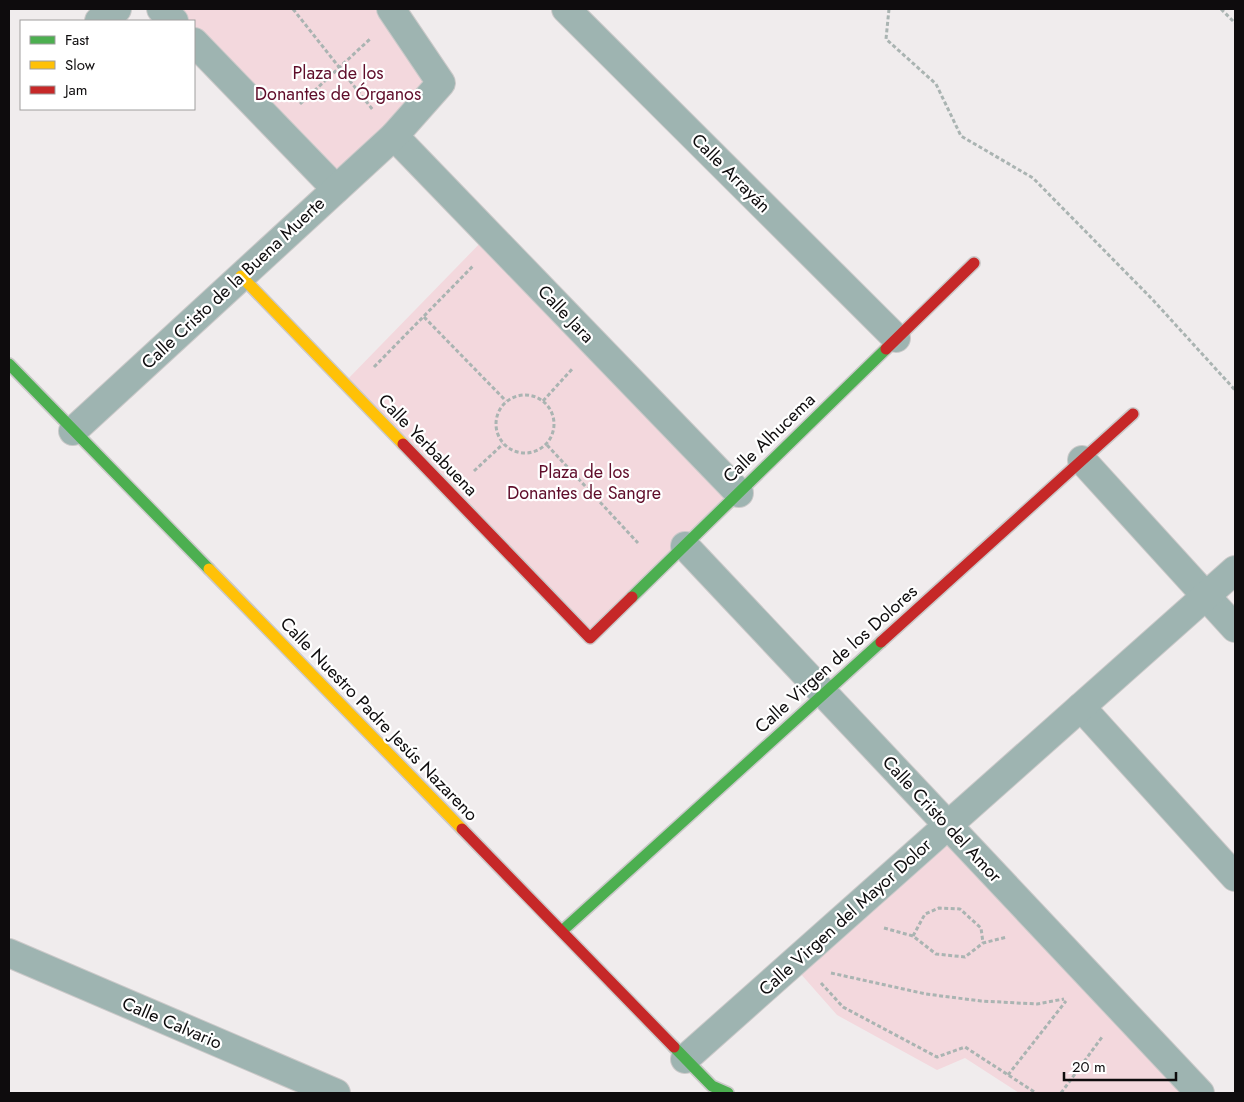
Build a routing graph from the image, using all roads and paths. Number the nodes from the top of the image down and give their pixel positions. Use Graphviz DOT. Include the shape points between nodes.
graph roads {
  1 [pos="116,9"];
  2 [pos="162,9"];
  3 [pos="293,9"];
  4 [pos="566,9"];
  5 [pos="889,9"];
  6 [pos="1221,9"];
  7 [pos="393,12"];
  8 [pos="100,20"];
  9 [pos="173,20"];
  10 [pos="1235,23"];
  11 [pos="195,43"];
  12 [pos="340,68"];
  13 [pos="275,126"];
  14 [pos="394,136"];
  15 [pos="336,189"];
  16 [pos="496,242"];
  17 [pos="974,263"];
  18 [pos="241,276"];
  19 [pos="424,316"];
  20 [pos="896,338"];
  21 [pos="595,344"];
  22 [pos="9,364"];
  23 [pos="1235,390"];
  24 [pos="351,391"];
  25 [pos="506,401"];
  26 [pos="543,401"];
  27 [pos="1133,414"];
  28 [pos="73,431"];
  29 [pos="546,444"];
  30 [pos="1082,460"];
  31 [pos="739,493"];
  32 [pos="685,546"];
  33 [pos="662,568"];
  34 [pos="1235,570"];
  35 [pos="1206,596"];
  36 [pos="1235,628"];
  37 [pos="590,638"];
  38 [pos="824,694"];
  39 [pos="1081,707"];
  40 [pos="948,825"];
  41 [pos="1235,877"];
  42 [pos="845,917"];
  43 [pos="1044,927"];
  44 [pos="562,931"];
  45 [pos="913,936"];
  46 [pos="983,943"];
  47 [pos="9,953"];
  48 [pos="800,966"];
  49 [pos="1122,1010"];
  50 [pos="685,1059"];
  51 [pos="1008,1075"];
  52 [pos="716,1091"];
  53 [pos="336,1093"];
  54 [pos="1036,1093"];
  55 [pos="1061,1093"];
  56 [pos="1200,1093"];
  1 -- 8 [label="street"];
  2 -- 9 [label="street"];
  3 -- 12 [label="path"];
  4 -- 20 [label="street, Calle Arrayán"];
  5 -- 23 [label="path" via="886,39 936,84 961,136 1033,178 1153,300"];
  6 -- 10 [label="path"];
  7 -- 12 [label="path"];
  7 -- 14 [label="street, Calle Cristo de la Buena Muerte" via="441,83"];
  11 -- 13 [label="street"];
  12 -- 13 [label="path"];
  12 -- 14 [label="path"];
  13 -- 15 [label="street"];
  14 -- 15 [label="street, Calle Cristo de la Buena Muerte"];
  14 -- 16 [label="street, Calle Jara"];
  15 -- 18 [label="street, Calle Cristo de la Buena Muerte"];
  16 -- 19 [label="path"];
  16 -- 21 [label="street, Calle Jara"];
  17 -- 20 [label="street, Calle Alhucema"];
  18 -- 24 [label="street, Calle Yerbabuena"];
  18 -- 28 [label="street, Calle Cristo de la Buena Muerte"];
  19 -- 24 [label="path"];
  19 -- 25 [label="path"];
  20 -- 31 [label="street, Calle Alhucema"];
  21 -- 26 [label="path"];
  21 -- 31 [label="street, Calle Jara"];
  22 -- 28 [label="street, Calle Nuestro Padre Jesús Nazareno"];
  24 -- 37 [label="street, Calle Yerbabuena"];
  25 -- 26 [label="path" via="524,394"];
  25 -- 29 [label="path" via="496,417 498,436 503,444 520,453 534,452"];
  26 -- 29 [label="path" via="554,417 552,436"];
  27 -- 30 [label="street, Calle Virgen de los Dolores"];
  28 -- 44 [label="street, Calle Nuestro Padre Jesús Nazareno"];
  29 -- 33 [label="path"];
  30 -- 35 [label="street"];
  30 -- 38 [label="street, Calle Virgen de los Dolores"];
  31 -- 32 [label="street, Calle Alhucema"];
  32 -- 33 [label="street, Calle Alhucema"];
  32 -- 38 [label="street, Calle Cristo del Amor"];
  33 -- 37 [label="street, Calle Alhucema"];
  34 -- 35 [label="street, Calle Virgen del Mayor Dolor"];
  35 -- 36 [label="street"];
  35 -- 39 [label="street, Calle Virgen del Mayor Dolor"];
  38 -- 40 [label="street, Calle Cristo del Amor"];
  38 -- 44 [label="street, Calle Virgen de los Dolores"];
  39 -- 40 [label="street, Calle Virgen del Mayor Dolor"];
  39 -- 41 [label="street"];
  40 -- 42 [label="street, Calle Virgen del Mayor Dolor"];
  40 -- 43 [label="street, Calle Cristo del Amor"];
  42 -- 45 [label="path"];
  42 -- 48 [label="street, Calle Virgen del Mayor Dolor"];
  43 -- 46 [label="path"];
  43 -- 49 [label="street, Calle Cristo del Amor"];
  44 -- 50 [label="street, Calle Nuestro Padre Jesús Nazareno"];
  45 -- 46 [label="path" via="936,954 966,957"];
  45 -- 46 [label="path" via="925,914 940,908 960,909 981,928"];
  47 -- 53 [label="street, Calle Calvario"];
  48 -- 50 [label="street, Calle Virgen del Mayor Dolor"];
  48 -- 51 [label="path" via="843,1007 938,1058 965,1047"];
  48 -- 51 [label="path" via="926,994 980,1001 1037,1004 1068,998"];
  49 -- 55 [label="path"];
  49 -- 56 [label="street, Calle Cristo del Amor"];
  50 -- 52 [label="street, Calle Nuestro Padre Jesús Nazareno"];
  51 -- 54 [label="path"];
}
